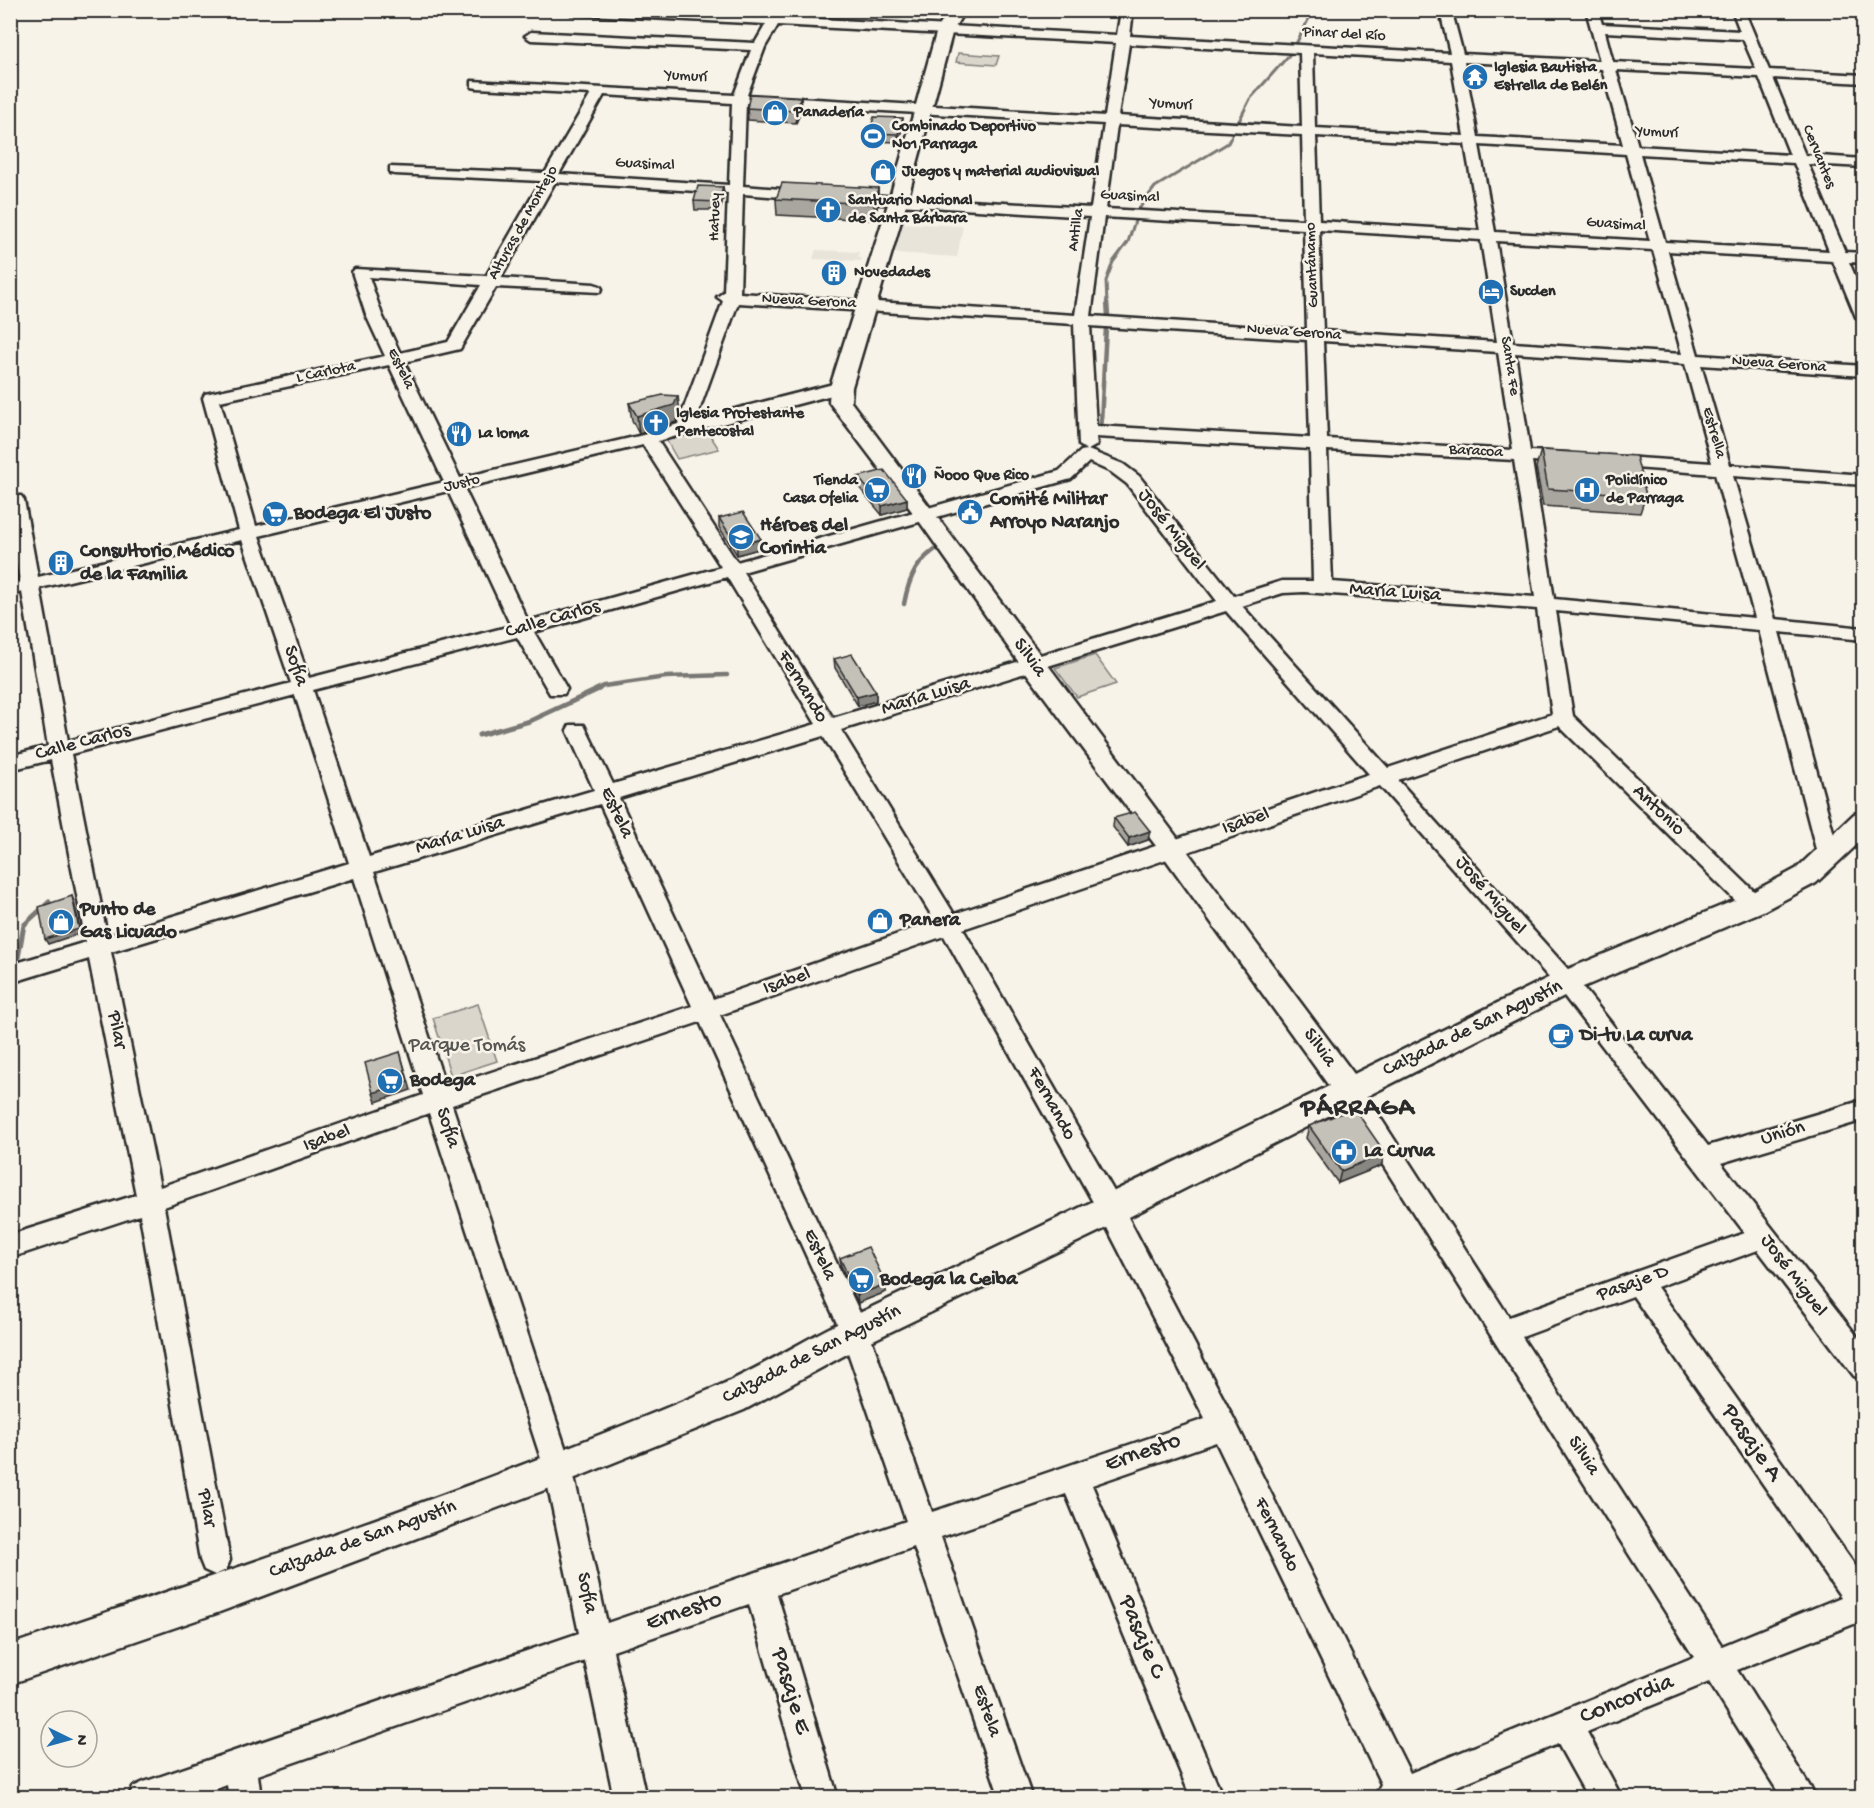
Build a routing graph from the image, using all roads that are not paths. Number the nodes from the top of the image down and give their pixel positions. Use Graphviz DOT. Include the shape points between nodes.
graph roads {
  1 [pos="571,10"];
  2 [pos="957,10"];
  3 [pos="1127,10"];
  4 [pos="1592,10"];
  5 [pos="1738,10"];
  6 [pos="777,15"];
  7 [pos="1447,16"];
  8 [pos="1597,28"];
  9 [pos="945,30"];
  10 [pos="1748,35"];
  11 [pos="531,36"];
  12 [pos="1122,39"];
  13 [pos="759,47"];
  14 [pos="1306,50"];
  15 [pos="1457,57"];
  16 [pos="1606,65"];
  17 [pos="1764,73"];
  18 [pos="1863,79"];
  19 [pos="477,84"];
  20 [pos="600,90"];
  21 [pos="739,98"];
  22 [pos="923,109"];
  23 [pos="1113,120"];
  24 [pos="1309,132"];
  25 [pos="1472,141"];
  26 [pos="1630,150"];
  27 [pos="1801,160"];
  28 [pos="1863,164"];
  29 [pos="395,170"];
  30 [pos="548,179"];
  31 [pos="734,189"];
  32 [pos="898,201"];
  33 [pos="1098,213"];
  34 [pos="1311,225"];
  35 [pos="1488,235"];
  36 [pos="1659,246"];
  37 [pos="1840,257"];
  38 [pos="1863,258"];
  39 [pos="491,282"];
  40 [pos="594,289"];
  41 [pos="728,298"];
  42 [pos="868,306"];
  43 [pos="1863,317"];
  44 [pos="1082,320"];
  45 [pos="1315,334"];
  46 [pos="1506,346"];
  47 [pos="442,350"];
  48 [pos="395,358"];
  49 [pos="1692,359"];
  50 [pos="1863,371"];
  51 [pos="841,387"];
  52 [pos="211,398"];
  53 [pos="685,427"];
  54 [pos="1089,431"];
  55 [pos="648,439"];
  56 [pos="1319,443"];
  57 [pos="1087,455"];
  58 [pos="1523,455"];
  59 [pos="1723,469"];
  60 [pos="1863,480"];
  61 [pos="456,485"];
  62 [pos="15,500"];
  63 [pos="925,513"];
  64 [pos="249,533"];
  65 [pos="732,569"];
  66 [pos="31,584"];
  67 [pos="1323,588"];
  68 [pos="10,589"];
  69 [pos="1229,603"];
  70 [pos="1544,604"];
  71 [pos="1767,625"];
  72 [pos="522,629"];
  73 [pos="1863,634"];
  74 [pos="1034,665"];
  75 [pos="302,686"];
  76 [pos="557,689"];
  77 [pos="1563,718"];
  78 [pos="826,727"];
  79 [pos="577,730"];
  80 [pos="60,749"];
  81 [pos="10,763"];
  82 [pos="1384,776"];
  83 [pos="606,792"];
  84 [pos="1863,821"];
  85 [pos="1172,847"];
  86 [pos="1829,857"];
  87 [pos="359,866"];
  88 [pos="1753,904"];
  89 [pos="950,925"];
  90 [pos="99,945"];
  91 [pos="10,974"];
  92 [pos="1566,982"];
  93 [pos="706,1010"];
  94 [pos="1349,1090"];
  95 [pos="437,1100"];
  96 [pos="1863,1110"];
  97 [pos="1703,1158"];
  98 [pos="150,1201"];
  99 [pos="1111,1210"];
  100 [pos="1764,1237"];
  101 [pos="10,1247"];
  102 [pos="1638,1282"];
  103 [pos="1503,1331"];
  104 [pos="855,1332"];
  105 [pos="1863,1367"];
  106 [pos="1223,1425"];
  107 [pos="558,1468"];
  108 [pos="1074,1477"];
  109 [pos="922,1529"];
  110 [pos="759,1586"];
  111 [pos="217,1587"];
  112 [pos="1863,1604"];
  113 [pos="596,1642"];
  114 [pos="1715,1664"];
  115 [pos="10,1665"];
  116 [pos="1565,1725"];
  117 [pos="240,1765"];
  118 [pos="1399,1796"];
  119 [pos="144,1797"];
  120 [pos="245,1797"];
  121 [pos="630,1797"];
  122 [pos="822,1797"];
  123 [pos="1017,1797"];
  124 [pos="1207,1797"];
  125 [pos="1606,1797"];
  126 [pos="1801,1797"];
  1 -- 6 [label="street, Pinar del Río"];
  2 -- 9 [label="main road"];
  3 -- 12 [label="street, Antilla"];
  4 -- 8 [label="street, Estrella"];
  5 -- 10 [label="street, Cervantes"];
  6 -- 9 [label="street, Pinar del Río"];
  6 -- 13 [label="street, Hatuey"];
  7 -- 15 [label="street, Santa Fe"];
  8 -- 10 [label="street"];
  8 -- 16 [label="street, Estrella"];
  9 -- 12 [label="street, Pinar del Río"];
  9 -- 22 [label="main road"];
  10 -- 17 [label="street, Cervantes"];
  11 -- 13 [label="street"];
  12 -- 14 [label="street, Pinar del Río"];
  12 -- 23 [label="street, Antilla"];
  13 -- 21 [label="street, Hatuey"];
  14 -- 15 [label="street, Pinar del Río"];
  14 -- 24 [label="street, Guantánamo"];
  15 -- 16 [label="street, Pinar del Río"];
  15 -- 25 [label="street, Santa Fe"];
  16 -- 17 [label="street, Pinar del Río"];
  16 -- 26 [label="street, Estrella"];
  17 -- 18 [label="street, Pinar del Río"];
  17 -- 27 [label="street, Cervantes"];
  19 -- 20 [label="street, Yumurí"];
  20 -- 21 [label="street, Yumurí"];
  20 -- 30 [label="street, Alturas de Montejo"];
  21 -- 22 [label="street, Yumurí"];
  21 -- 31 [label="street, Hatuey"];
  22 -- 23 [label="street, Yumurí"];
  22 -- 32 [label="main road"];
  23 -- 24 [label="street, Yumurí"];
  23 -- 33 [label="street, Antilla"];
  24 -- 25 [label="street, Yumurí"];
  24 -- 34 [label="street, Guantánamo"];
  25 -- 26 [label="street, Yumurí"];
  25 -- 35 [label="street, Santa Fe"];
  26 -- 27 [label="street, Yumurí"];
  26 -- 36 [label="street, Estrella"];
  27 -- 28 [label="street, Yumurí"];
  27 -- 37 [label="street, Cervantes"];
  29 -- 30 [label="street, Guasimal"];
  30 -- 31 [label="street, Guasimal"];
  30 -- 39 [label="street, Alturas de Montejo"];
  31 -- 32 [label="street, Guasimal"];
  31 -- 41 [label="street, Hatuey"];
  32 -- 33 [label="street, Guasimal"];
  32 -- 42 [label="main road"];
  33 -- 34 [label="street, Guasimal"];
  33 -- 44 [label="street, Antilla"];
  34 -- 35 [label="street, Guasimal"];
  34 -- 45 [label="street, Guantánamo"];
  35 -- 36 [label="street, Guasimal"];
  35 -- 46 [label="street, Santa Fe"];
  36 -- 37 [label="street, Guasimal"];
  36 -- 49 [label="street, Estrella"];
  37 -- 38 [label="street, Guasimal"];
  37 -- 43 [label="street, Cervantes"];
  39 -- 40 [label="street"];
  39 -- 47 [label="street, Alturas de Montejo" via="454,346"];
  39 -- 48 [label="street, Estela" via="360,272 374,315"];
  41 -- 42 [label="street, Nueva Gerona"];
  41 -- 53 [label="street, Hatuey"];
  42 -- 44 [label="street, Nueva Gerona"];
  42 -- 51 [label="main road"];
  44 -- 45 [label="street, Nueva Gerona"];
  44 -- 54 [label="street, Antilla"];
  45 -- 46 [label="street, Nueva Gerona"];
  45 -- 56 [label="street, Guantánamo"];
  46 -- 49 [label="street, Nueva Gerona"];
  46 -- 58 [label="street, Santa Fe"];
  47 -- 48 [label="street, L Carlota"];
  48 -- 52 [label="street, L Carlota"];
  48 -- 61 [label="street, Estela"];
  49 -- 50 [label="street, Nueva Gerona"];
  49 -- 59 [label="street, Estrella"];
  51 -- 53 [label="street, Justo"];
  51 -- 63 [label="main road, Silvia" via="840,402"];
  52 -- 64 [label="street, Sofía"];
  53 -- 55 [label="street, Justo"];
  54 -- 56 [label="street, Baracoa"];
  54 -- 57 [label="street, Antilla"];
  55 -- 61 [label="street, Justo"];
  55 -- 65 [label="street, Fernando"];
  56 -- 58 [label="street, Baracoa"];
  56 -- 67 [label="street, Guantánamo"];
  57 -- 63 [label="street, Calle Carlos" via="1065,475"];
  57 -- 69 [label="street, José Miguel" via="1117,468 1132,480"];
  58 -- 59 [label="street, Baracoa"];
  58 -- 70 [label="street, Santa Fe"];
  59 -- 60 [label="street, Baracoa"];
  59 -- 71 [label="street, Estrella"];
  61 -- 64 [label="street, Justo"];
  61 -- 72 [label="street, Estela"];
  62 -- 66 [label="street, Pilar"];
  63 -- 65 [label="street, Calle Carlos"];
  63 -- 74 [label="main road, Silvia"];
  64 -- 66 [label="street, Justo"];
  64 -- 75 [label="street, Sofía"];
  65 -- 72 [label="street, Calle Carlos"];
  65 -- 78 [label="street, Fernando"];
  66 -- 68 [label="street, Justo"];
  66 -- 80 [label="street, Pilar"];
  67 -- 69 [label="street, María Luisa" via="1282,587"];
  67 -- 70 [label="street, María Luisa"];
  69 -- 74 [label="street, María Luisa"];
  69 -- 82 [label="street, José Miguel"];
  70 -- 71 [label="street, María Luisa"];
  70 -- 77 [label="street, Santa Fe"];
  71 -- 73 [label="street, María Luisa"];
  71 -- 86 [label="street, Estrella"];
  72 -- 75 [label="street, Calle Carlos"];
  72 -- 76 [label="street, Estela"];
  74 -- 78 [label="street, María Luisa"];
  74 -- 85 [label="main road, Silvia"];
  75 -- 80 [label="street, Calle Carlos"];
  75 -- 87 [label="street, Sofía"];
  77 -- 82 [label="street, Isabel"];
  77 -- 88 [label="street, Antonio"];
  78 -- 83 [label="street, María Luisa"];
  78 -- 89 [label="street, Fernando"];
  79 -- 83 [label="street, Estela"];
  80 -- 81 [label="street, Calle Carlos"];
  80 -- 90 [label="street, Pilar"];
  82 -- 85 [label="street, Isabel"];
  82 -- 92 [label="street, José Miguel"];
  83 -- 87 [label="street, María Luisa"];
  83 -- 93 [label="street, Estela"];
  84 -- 86 [label="main road, Calzada de San Agustín"];
  85 -- 89 [label="street, Isabel"];
  85 -- 94 [label="main road, Silvia"];
  86 -- 88 [label="main road, Calzada de San Agustín" via="1806,876"];
  87 -- 90 [label="street, María Luisa"];
  87 -- 95 [label="street, Sofía"];
  88 -- 92 [label="main road, Calzada de San Agustín"];
  89 -- 93 [label="street, Isabel"];
  89 -- 99 [label="street, Fernando"];
  90 -- 91 [label="street, María Luisa"];
  90 -- 98 [label="street, Pilar"];
  92 -- 94 [label="main road, Calzada de San Agustín"];
  92 -- 97 [label="street, José Miguel"];
  93 -- 95 [label="street, Isabel"];
  93 -- 104 [label="street, Estela"];
  94 -- 99 [label="main road, Calzada de San Agustín"];
  94 -- 103 [label="street, Silvia"];
  95 -- 98 [label="street, Isabel"];
  95 -- 107 [label="street, Sofía"];
  96 -- 97 [label="street, Unión"];
  97 -- 100 [label="street, José Miguel"];
  98 -- 101 [label="street, Isabel"];
  98 -- 111 [label="street, Pilar"];
  99 -- 104 [label="main road, Calzada de San Agustín"];
  99 -- 106 [label="street, Fernando"];
  100 -- 102 [label="street, Pasaje D"];
  100 -- 105 [label="street, José Miguel"];
  102 -- 103 [label="street, Pasaje D"];
  102 -- 112 [label="street, Pasaje A"];
  103 -- 114 [label="street, Silvia"];
  104 -- 107 [label="main road, Calzada de San Agustín" via="731,1398"];
  104 -- 109 [label="street, Estela"];
  106 -- 108 [label="street, Ernesto"];
  106 -- 118 [label="street, Fernando"];
  107 -- 111 [label="main road, Calzada de San Agustín"];
  107 -- 113 [label="street, Sofía"];
  108 -- 109 [label="street, Ernesto"];
  108 -- 124 [label="street, Pasaje C"];
  109 -- 110 [label="street, Ernesto"];
  109 -- 123 [label="street, Estela"];
  110 -- 113 [label="street, Ernesto"];
  110 -- 122 [label="street, Pasaje E"];
  111 -- 115 [label="main road, Calzada de San Agustín"];
  112 -- 114 [label="street, Concordia"];
  113 -- 117 [label="street, Ernesto"];
  113 -- 121 [label="street, Sofía"];
  114 -- 116 [label="street, Concordia"];
  114 -- 126 [label="street, Silvia"];
  116 -- 118 [label="street, Concordia"];
  116 -- 125 [label="street"];
  117 -- 119 [label="street, Ernesto"];
  117 -- 120 [label="street"];
}
